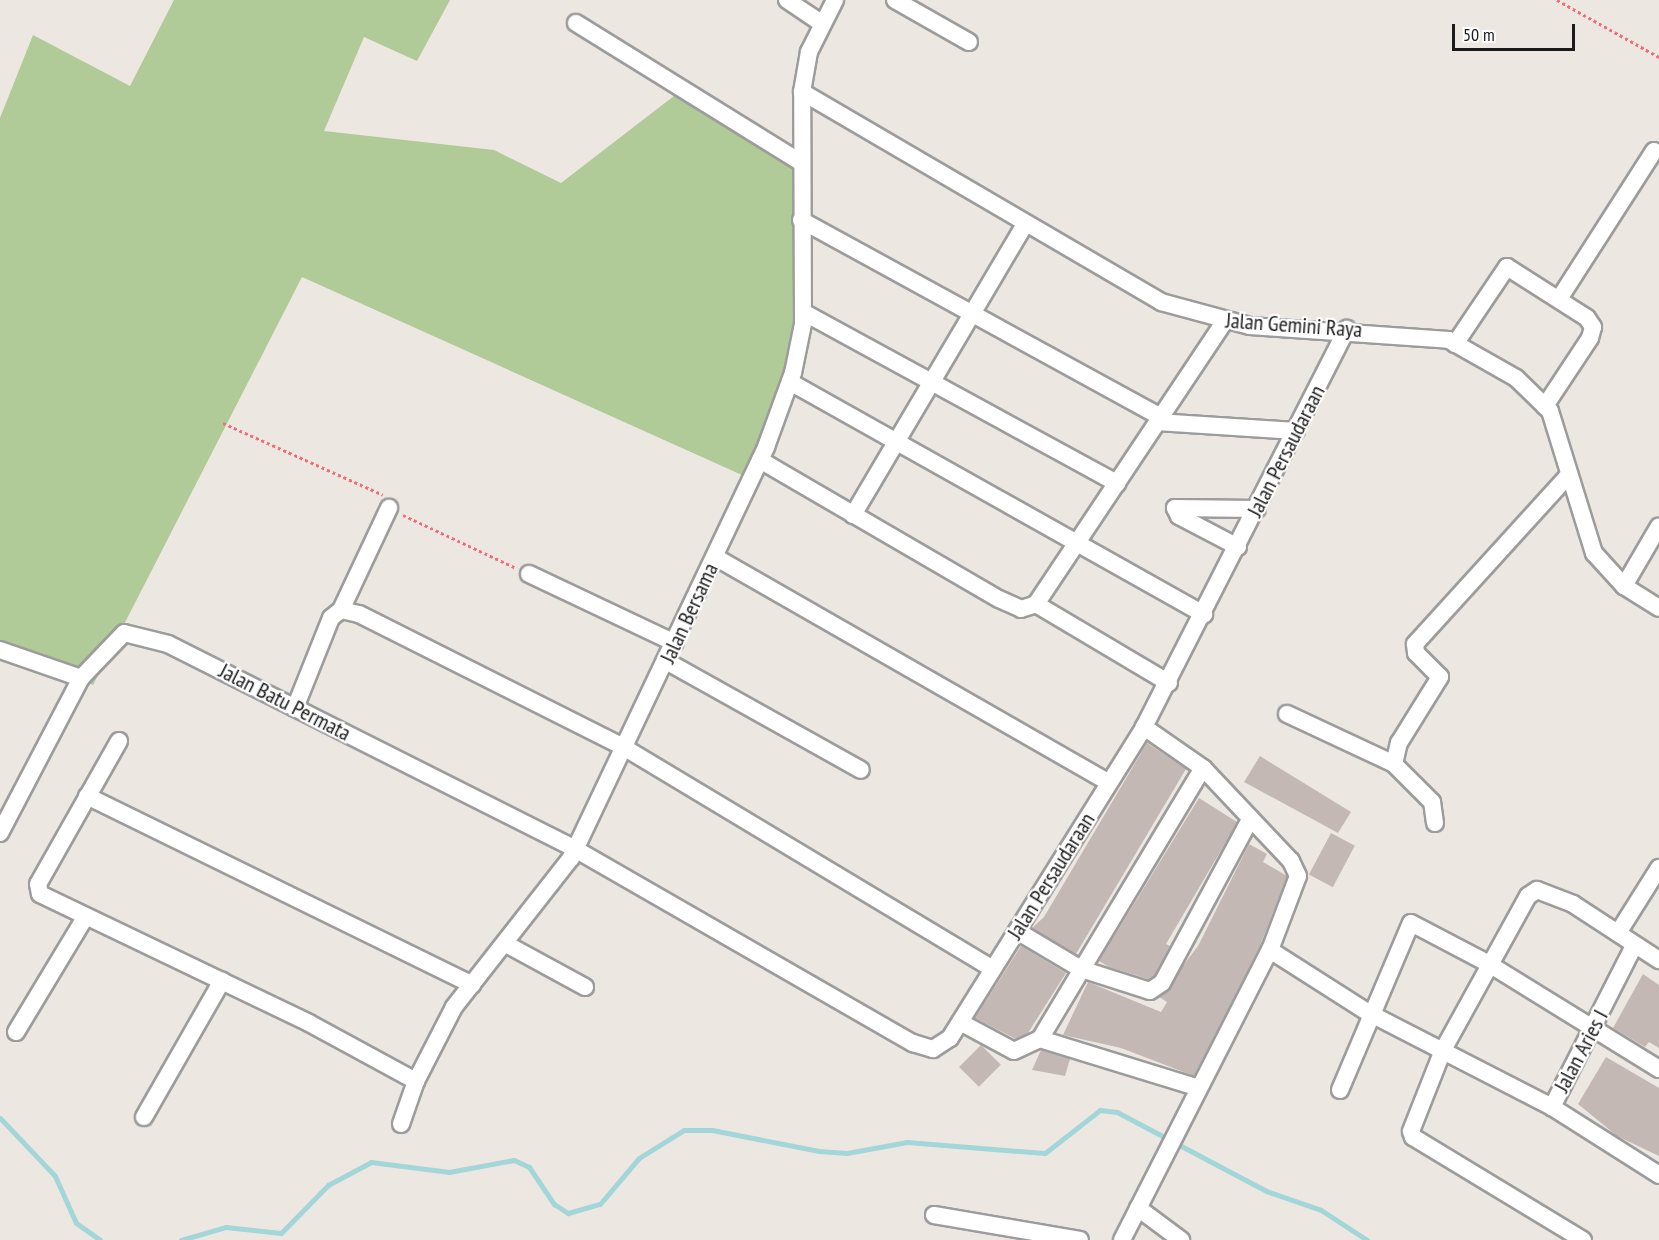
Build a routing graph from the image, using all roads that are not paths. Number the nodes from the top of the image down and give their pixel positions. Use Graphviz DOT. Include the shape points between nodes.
graph roads {
  1 [pos="787,0"];
  2 [pos="836,0"];
  3 [pos="895,0"];
  4 [pos="576,23"];
  5 [pos="821,23"];
  6 [pos="969,42"];
  7 [pos="802,92"];
  8 [pos="1654,151"];
  9 [pos="799,160"];
  10 [pos="801,220"];
  11 [pos="1025,224"];
  12 [pos="1559,299"];
  13 [pos="803,312"];
  14 [pos="972,313"];
  15 [pos="1224,322"];
  16 [pos="1347,329"];
  17 [pos="1455,344"];
  18 [pos="790,382"];
  19 [pos="932,382"];
  20 [pos="1545,406"];
  21 [pos="1159,420"];
  22 [pos="1296,431"];
  23 [pos="897,441"];
  24 [pos="760,460"];
  25 [pos="1569,475"];
  26 [pos="1117,483"];
  27 [pos="389,508"];
  28 [pos="1257,509"];
  29 [pos="853,515"];
  30 [pos="1659,526"];
  31 [pos="1078,541"];
  32 [pos="1238,548"];
  33 [pos="715,557"];
  34 [pos="529,574"];
  35 [pos="1624,586"];
  36 [pos="1036,604"];
  37 [pos="1659,608"];
  38 [pos="341,610"];
  39 [pos="1204,615"];
  40 [pos="675,643"];
  41 [pos="0,650"];
  42 [pos="666,661"];
  43 [pos="81,678"];
  44 [pos="1169,683"];
  45 [pos="295,708"];
  46 [pos="1287,714"];
  47 [pos="1144,727"];
  48 [pos="119,741"];
  49 [pos="625,748"];
  50 [pos="1394,764"];
  51 [pos="1203,768"];
  52 [pos="861,770"];
  53 [pos="1109,783"];
  54 [pos="87,796"];
  55 [pos="1251,818"];
  56 [pos="1435,823"];
  57 [pos="0,833"];
  58 [pos="575,849"];
  59 [pos="1659,868"];
  60 [pos="86,916"];
  61 [pos="1017,930"];
  62 [pos="1618,933"];
  63 [pos="506,944"];
  64 [pos="1634,946"];
  65 [pos="1270,950"];
  66 [pos="1659,960"];
  67 [pos="1489,964"];
  68 [pos="993,969"];
  69 [pos="1081,969"];
  70 [pos="222,981"];
  71 [pos="472,984"];
  72 [pos="585,987"];
  73 [pos="1369,1013"];
  74 [pos="960,1022"];
  75 [pos="16,1032"];
  76 [pos="1594,1032"];
  77 [pos="1040,1039"];
  78 [pos="1443,1050"];
  79 [pos="1659,1069"];
  80 [pos="416,1081"];
  81 [pos="1199,1088"];
  82 [pos="1340,1090"];
  83 [pos="1552,1107"];
  84 [pos="144,1117"];
  85 [pos="401,1124"];
  86 [pos="1659,1175"];
  87 [pos="1138,1208"];
  88 [pos="934,1215"];
  89 [pos="1080,1240"];
  90 [pos="1122,1240"];
  91 [pos="1181,1240"];
  92 [pos="1583,1240"];
  1 -- 5 [label="street"];
  2 -- 5 [label="street, Jalan Bersama"];
  3 -- 6 [label="street"];
  4 -- 9 [label="street"];
  5 -- 7 [label="street, Jalan Bersama"];
  7 -- 9 [label="street, Jalan Bersama"];
  7 -- 11 [label="street, Jalan Gemini Raya"];
  8 -- 12 [label="street"];
  9 -- 10 [label="street, Jalan Bersama"];
  10 -- 13 [label="street, Jalan Bersama"];
  10 -- 14 [label="street"];
  11 -- 14 [label="street"];
  11 -- 15 [label="street, Jalan Gemini Raya" via="1161,302"];
  12 -- 17 [label="street" via="1515,269 1503,268"];
  12 -- 20 [label="street" via="1591,322 1593,333"];
  13 -- 18 [label="street, Jalan Bersama"];
  13 -- 19 [label="street"];
  14 -- 19 [label="street"];
  14 -- 21 [label="street"];
  15 -- 16 [label="street, Jalan Gemini Raya"];
  15 -- 21 [label="street"];
  16 -- 17 [label="street, Jalan Gemini Raya"];
  16 -- 22 [label="street, Jalan Persaudaraan"];
  17 -- 20 [label="street, Jalan Gemini Raya" via="1516,378"];
  18 -- 23 [label="street"];
  18 -- 24 [label="street, Jalan Bersama"];
  19 -- 23 [label="street"];
  19 -- 26 [label="street"];
  20 -- 25 [label="street, Jalan Gemini Raya"];
  21 -- 22 [label="street"];
  21 -- 26 [label="street"];
  22 -- 28 [label="street, Jalan Persaudaraan"];
  23 -- 29 [label="street"];
  23 -- 31 [label="street"];
  24 -- 29 [label="street"];
  24 -- 33 [label="street, Jalan Bersama"];
  25 -- 35 [label="street, Jalan Gemini Raya" via="1594,553"];
  25 -- 50 [label="street" via="1415,644 1416,653 1440,678 1399,743"];
  26 -- 31 [label="street"];
  27 -- 38 [label="street"];
  28 -- 32 [label="street, Jalan Persaudaraan"];
  28 -- 32 [label="street" via="1174,508 1179,516"];
  29 -- 36 [label="street" via="1017,609"];
  30 -- 35 [label="street"];
  31 -- 36 [label="street"];
  31 -- 39 [label="street"];
  32 -- 39 [label="street, Jalan Persaudaraan"];
  33 -- 40 [label="street, Jalan Bersama"];
  33 -- 53 [label="street"];
  34 -- 40 [label="street"];
  35 -- 37 [label="street, Jalan Gemini Raya"];
  36 -- 44 [label="street"];
  38 -- 45 [label="street" via="331,618"];
  38 -- 49 [label="street" via="359,614"];
  39 -- 44 [label="street, Jalan Persaudaraan"];
  40 -- 42 [label="street, Jalan Bersama"];
  41 -- 43 [label="street"];
  42 -- 49 [label="street, Jalan Bersama"];
  42 -- 52 [label="street"];
  43 -- 45 [label="street, Jalan Batu Permata" via="115,637 134,634 168,644"];
  43 -- 57 [label="street, Jalan Batu Permata"];
  44 -- 47 [label="street, Jalan Persaudaraan"];
  45 -- 58 [label="street, Jalan Batu Permata"];
  46 -- 50 [label="street"];
  47 -- 51 [label="street"];
  47 -- 53 [label="street, Jalan Persaudaraan"];
  48 -- 54 [label="street"];
  49 -- 58 [label="street, Jalan Bersama"];
  49 -- 68 [label="street"];
  50 -- 56 [label="street" via="1432,802"];
  51 -- 55 [label="street"];
  51 -- 69 [label="street"];
  53 -- 61 [label="street, Jalan Persaudaraan"];
  54 -- 60 [label="street" via="37,889"];
  54 -- 71 [label="street"];
  55 -- 65 [label="street" via="1298,876"];
  55 -- 69 [label="street" via="1162,983 1150,991 1133,989"];
  58 -- 63 [label="street, Jalan Bersama"];
  58 -- 74 [label="street, Jalan Persaudaraan" via="914,1043 933,1049 950,1038"];
  59 -- 62 [label="street"];
  60 -- 70 [label="street"];
  60 -- 75 [label="street"];
  61 -- 68 [label="street, Jalan Persaudaraan"];
  61 -- 69 [label="street"];
  62 -- 64 [label="street"];
  62 -- 67 [label="street" via="1573,904 1537,890"];
  63 -- 71 [label="street, Jalan Bersama"];
  63 -- 72 [label="street"];
  64 -- 66 [label="street"];
  64 -- 76 [label="street, Jalan Aries I"];
  65 -- 73 [label="street"];
  65 -- 81 [label="street"];
  67 -- 73 [label="street" via="1410,924"];
  67 -- 76 [label="street"];
  67 -- 78 [label="street"];
  68 -- 74 [label="street, Jalan Persaudaraan"];
  69 -- 77 [label="street"];
  70 -- 80 [label="street"];
  70 -- 84 [label="street"];
  71 -- 80 [label="street, Jalan Bersama" via="453,1007"];
  73 -- 78 [label="street"];
  73 -- 82 [label="street"];
  74 -- 77 [label="street" via="1014,1051"];
  76 -- 79 [label="street"];
  76 -- 83 [label="street, Jalan Aries I"];
  77 -- 81 [label="street"];
  78 -- 83 [label="street"];
  78 -- 92 [label="street" via="1412,1136"];
  80 -- 85 [label="street, Jalan Bersama"];
  81 -- 87 [label="street"];
  83 -- 86 [label="street, Jalan Aries I"];
  87 -- 90 [label="street"];
  87 -- 91 [label="street"];
  88 -- 89 [label="street"];
}
